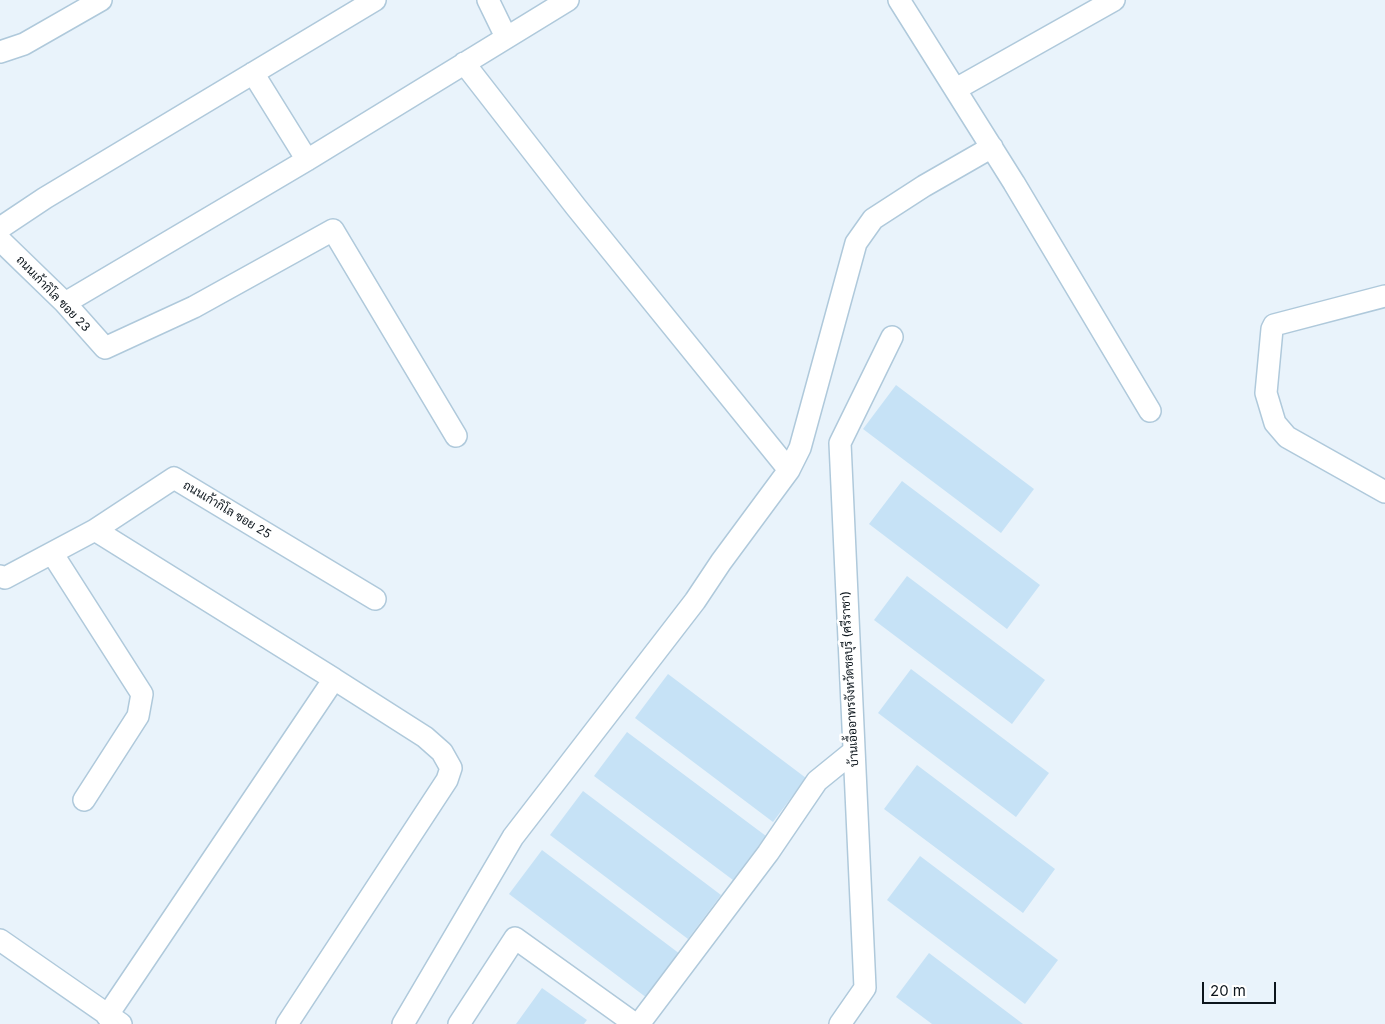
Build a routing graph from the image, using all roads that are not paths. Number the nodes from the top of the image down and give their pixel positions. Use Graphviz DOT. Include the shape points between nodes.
graph roads {
  1 [pos="101,0"];
  2 [pos="374,0"];
  3 [pos="488,0"];
  4 [pos="568,0"];
  5 [pos="899,0"];
  6 [pos="1114,0"];
  7 [pos="506,37"];
  8 [pos="0,52"];
  9 [pos="464,63"];
  10 [pos="253,73"];
  11 [pos="956,89"];
  12 [pos="992,147"];
  13 [pos="307,160"];
  14 [pos="0,228"];
  15 [pos="0,240"];
  16 [pos="1385,296"];
  17 [pos="66,303"];
  18 [pos="892,337"];
  19 [pos="1150,411"];
  20 [pos="456,436"];
  21 [pos="790,470"];
  22 [pos="1385,492"];
  23 [pos="95,530"];
  24 [pos="52,553"];
  25 [pos="0,576"];
  26 [pos="375,599"];
  27 [pos="334,678"];
  28 [pos="854,751"];
  29 [pos="84,800"];
  30 [pos="0,940"];
  31 [pos="114,1020"];
  32 [pos="287,1024"];
  33 [pos="403,1024"];
  34 [pos="459,1024"];
  35 [pos="637,1024"];
  36 [pos="840,1024"];
  1 -- 8 [label="street" via="24,44"];
  2 -- 10 [label="street"];
  3 -- 7 [label="street"];
  4 -- 7 [label="street"];
  5 -- 11 [label="street"];
  6 -- 11 [label="street"];
  7 -- 9 [label="street"];
  9 -- 13 [label="street"];
  9 -- 21 [label="street" via="576,207"];
  10 -- 13 [label="street"];
  10 -- 14 [label="street"];
  11 -- 12 [label="street"];
  12 -- 19 [label="street"];
  12 -- 21 [label="street" via="873,219 856,242 800,448"];
  13 -- 17 [label="street"];
  15 -- 17 [label="street, ถนนเก้ากิโล ซอย 23"];
  16 -- 22 [label="street" via="1274,326 1266,393 1276,423 1288,437"];
  17 -- 20 [label="street, ถนนเก้ากิโล ซอย 23" via="105,348 194,308 333,230"];
  18 -- 28 [label="street, บ้านเอื้ออาทรจังหวัดชลบุรี (ศรีราชา)" via="840,442"];
  21 -- 33 [label="street" via="695,601 513,837"];
  23 -- 24 [label="street, ถนนเก้ากิโล ซอย 25"];
  23 -- 26 [label="street, ถนนเก้ากิโล ซอย 25" via="174,478"];
  23 -- 27 [label="street"];
  24 -- 25 [label="street, ถนนเก้ากิโล ซอย 25" via="5,578"];
  24 -- 29 [label="street" via="142,694 138,716"];
  27 -- 31 [label="street"];
  27 -- 32 [label="street" via="425,737 442,752 451,768 447,780"];
  28 -- 35 [label="street" via="817,781 768,852"];
  28 -- 36 [label="street, บ้านเอื้ออาทรจังหวัดชลบุรี (ศรีราชา)" via="865,988"];
  30 -- 31 [label="street"];
  34 -- 35 [label="street" via="515,938"];
}
